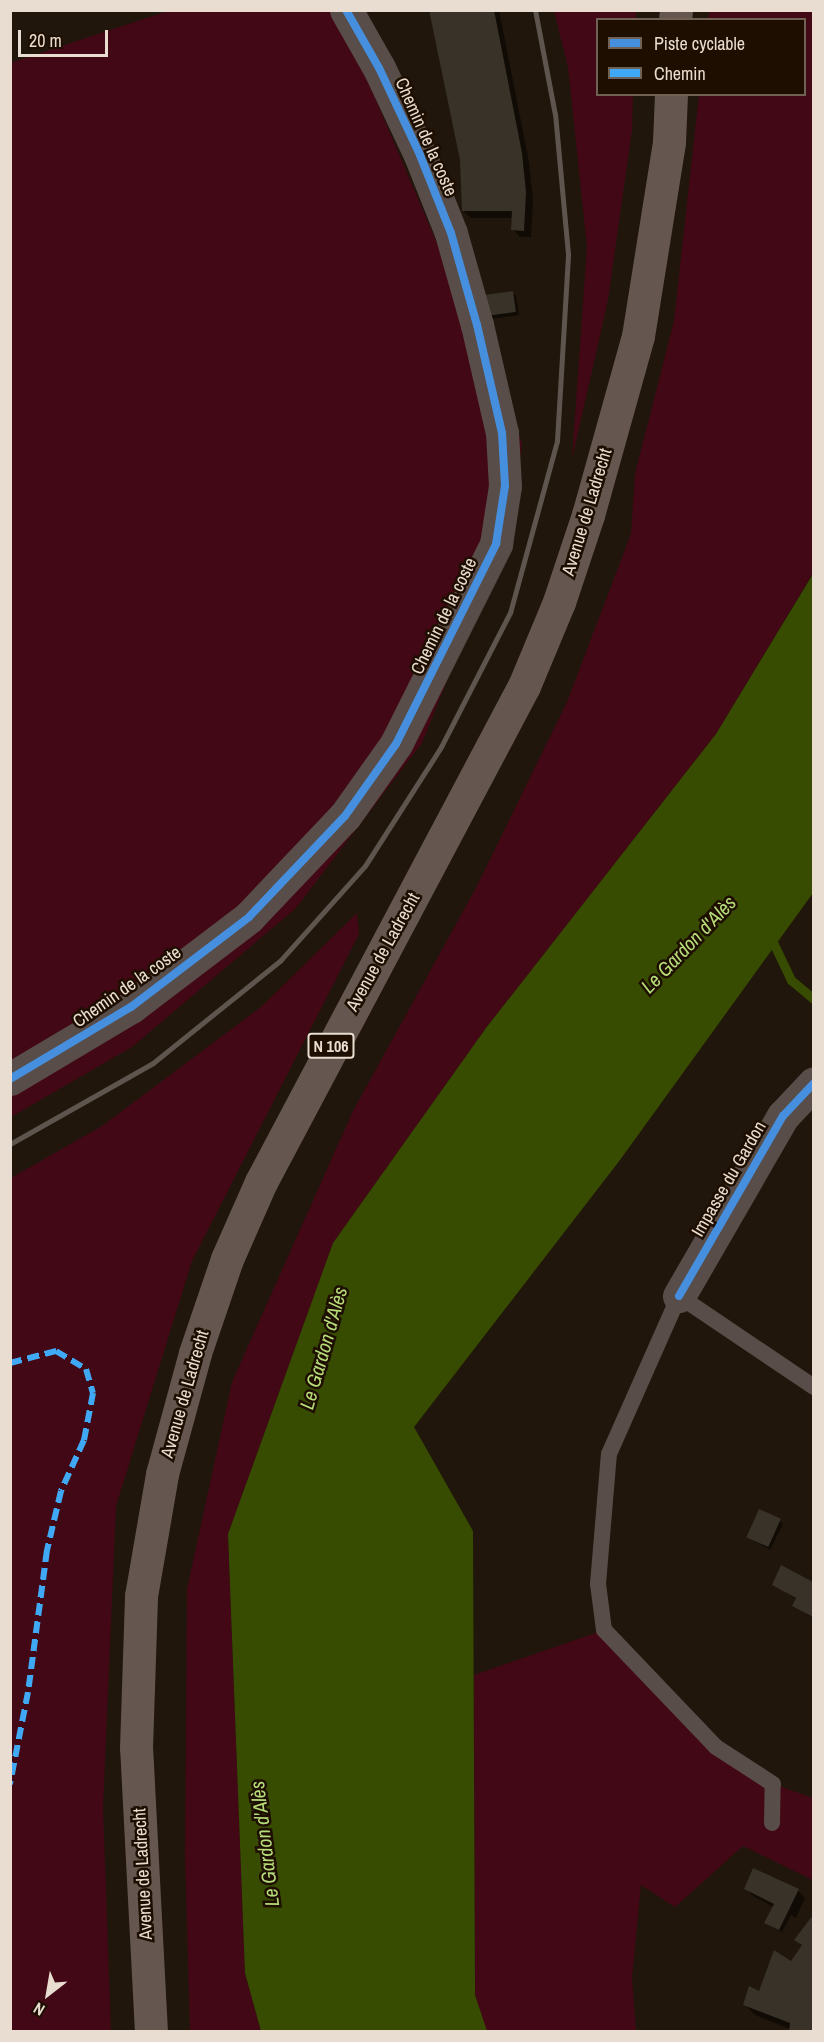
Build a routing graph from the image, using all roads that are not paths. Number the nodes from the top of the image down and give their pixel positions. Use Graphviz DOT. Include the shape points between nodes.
graph roads {
  1 [pos="346,10"];
  2 [pos="671,96"];
  3 [pos="10,1079"];
  4 [pos="813,1083"];
  5 [pos="679,1296"];
  6 [pos="813,1388"];
  7 [pos="772,1823"];
  8 [pos="152,2031"];
  1 -- 3 [label="street, Chemin de la coste" via="379,68 420,155 451,233 477,325 502,433 504,486 496,544 396,744 345,816 249,917 131,1007"];
  2 -- 8 [label="main road, Avenue de Ladrecht / N 106" via="669,142 638,336 588,515 559,602 524,686 261,1182 228,1259 195,1353 162,1474 141,1596 135,1748"];
  4 -- 5 [label="street, Impasse du Gardon" via="783,1116"];
  5 -- 6 [label="lane"];
  5 -- 7 [label="lane" via="609,1454 598,1584 604,1630 716,1747 773,1784"];
}
